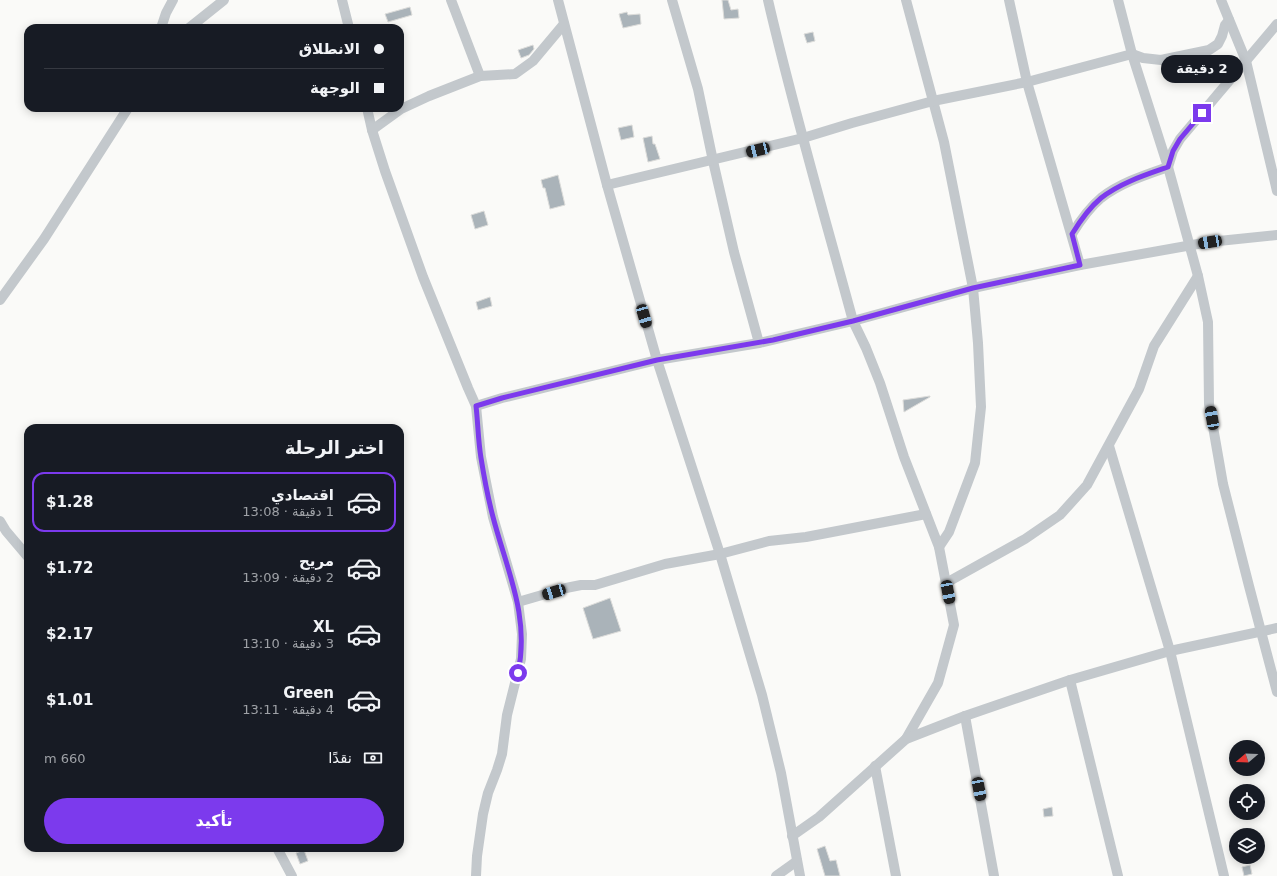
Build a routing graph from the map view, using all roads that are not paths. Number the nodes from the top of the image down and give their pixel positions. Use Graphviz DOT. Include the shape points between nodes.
graph roads {
  1 [pos="173,0"];
  2 [pos="224,0"];
  3 [pos="342,0"];
  4 [pos="451,0"];
  5 [pos="558,0"];
  6 [pos="672,0"];
  7 [pos="768,0"];
  8 [pos="906,0"];
  9 [pos="1009,0"];
  10 [pos="1118,0"];
  11 [pos="1221,0"];
  12 [pos="1229,20"];
  13 [pos="162,24"];
  14 [pos="194,24"];
  15 [pos="348,24"];
  16 [pos="564,24"];
  17 [pos="1277,24"];
  18 [pos="1132,54"];
  19 [pos="1246,61"];
  20 [pos="480,76"];
  21 [pos="1027,82"];
  22 [pos="933,101"];
  23 [pos="404,108"];
  24 [pos="125,112"];
  25 [pos="368,112"];
  26 [pos="397,112"];
  27 [pos="372,130"];
  28 [pos="803,138"];
  29 [pos="713,161"];
  30 [pos="1168,167"];
  31 [pos="607,185"];
  32 [pos="1277,191"];
  33 [pos="1072,234"];
  34 [pos="1277,235"];
  35 [pos="1190,245"];
  36 [pos="1080,265"];
  37 [pos="1198,276"];
  38 [pos="973,288"];
  39 [pos="0,300"];
  40 [pos="853,321"];
  41 [pos="759,343"];
  42 [pos="657,360"];
  43 [pos="476,406"];
  44 [pos="1109,446"];
  45 [pos="926,514"];
  46 [pos="0,521"];
  47 [pos="939,547"];
  48 [pos="24,552"];
  49 [pos="720,554"];
  50 [pos="946,583"];
  51 [pos="518,602"];
  52 [pos="1277,628"];
  53 [pos="1261,632"];
  54 [pos="1170,651"];
  55 [pos="1070,680"];
  56 [pos="1277,692"];
  57 [pos="965,716"];
  58 [pos="906,739"];
  59 [pos="875,766"];
  60 [pos="792,836"];
  61 [pos="279,852"];
  62 [pos="797,861"];
  63 [pos="292,876"];
  64 [pos="476,876"];
  65 [pos="776,876"];
  66 [pos="800,876"];
  67 [pos="896,876"];
  68 [pos="994,876"];
  69 [pos="1118,876"];
  70 [pos="1224,876"];
  1 -- 13 [label="street"];
  2 -- 14 [label="street"];
  3 -- 15 [label="street"];
  4 -- 20 [label="street"];
  5 -- 16 [label="street"];
  6 -- 29 [label="street" via="698,89"];
  7 -- 28 [label="street"];
  8 -- 22 [label="street"];
  9 -- 21 [label="street"];
  10 -- 18 [label="street"];
  11 -- 12 [label="street"];
  12 -- 18 [label="street" via="1218,44 1209,50 1161,60"];
  12 -- 19 [label="street"];
  16 -- 20 [label="street" via="533,61 515,74"];
  16 -- 31 [label="street"];
  17 -- 19 [label="street"];
  18 -- 21 [label="street"];
  18 -- 30 [label="street"];
  19 -- 30 [label="street" via="1180,139"];
  19 -- 32 [label="street"];
  20 -- 23 [label="street"];
  21 -- 22 [label="street"];
  21 -- 33 [label="street"];
  22 -- 28 [label="street"];
  22 -- 38 [label="street" via="946,150"];
  24 -- 39 [label="street" via="44,239"];
  25 -- 27 [label="street"];
  26 -- 27 [label="street"];
  27 -- 43 [label="street" via="423,277"];
  28 -- 29 [label="street"];
  28 -- 40 [label="street"];
  29 -- 31 [label="street"];
  29 -- 41 [label="street"];
  30 -- 33 [label="street" via="1129,181 1101,198 1084,215"];
  30 -- 35 [label="street"];
  31 -- 42 [label="street"];
  33 -- 36 [label="street"];
  34 -- 35 [label="street"];
  35 -- 36 [label="street"];
  35 -- 37 [label="street"];
  36 -- 38 [label="street"];
  37 -- 44 [label="street" via="1154,346 1139,389"];
  37 -- 53 [label="street" via="1208,322 1209,404 1222,477"];
  38 -- 40 [label="street"];
  38 -- 47 [label="street" via="981,406 975,463 950,532"];
  40 -- 41 [label="street"];
  40 -- 45 [label="street" via="878,376"];
  41 -- 42 [label="street"];
  42 -- 43 [label="street"];
  42 -- 49 [label="street"];
  43 -- 51 [label="street" via="481,458 493,517"];
  44 -- 50 [label="street" via="1087,485 1060,515"];
  44 -- 54 [label="street"];
  45 -- 47 [label="street"];
  45 -- 49 [label="street" via="806,537 770,540"];
  46 -- 48 [label="street"];
  47 -- 50 [label="street"];
  49 -- 51 [label="street" via="665,564 595,585 574,586"];
  49 -- 60 [label="street" via="762,695 781,773"];
  50 -- 58 [label="street" via="954,625 950,641 938,683"];
  51 -- 64 [label="street" via="522,634 521,659 502,754 488,792"];
  52 -- 53 [label="street"];
  53 -- 54 [label="street"];
  53 -- 56 [label="street"];
  54 -- 55 [label="street"];
  54 -- 70 [label="street"];
  55 -- 57 [label="street"];
  55 -- 69 [label="street"];
  57 -- 58 [label="street"];
  57 -- 68 [label="street"];
  58 -- 59 [label="street"];
  59 -- 60 [label="street" via="819,817"];
  59 -- 67 [label="street"];
  60 -- 62 [label="street"];
  61 -- 63 [label="street"];
  62 -- 65 [label="street"];
  62 -- 66 [label="street"];
}
